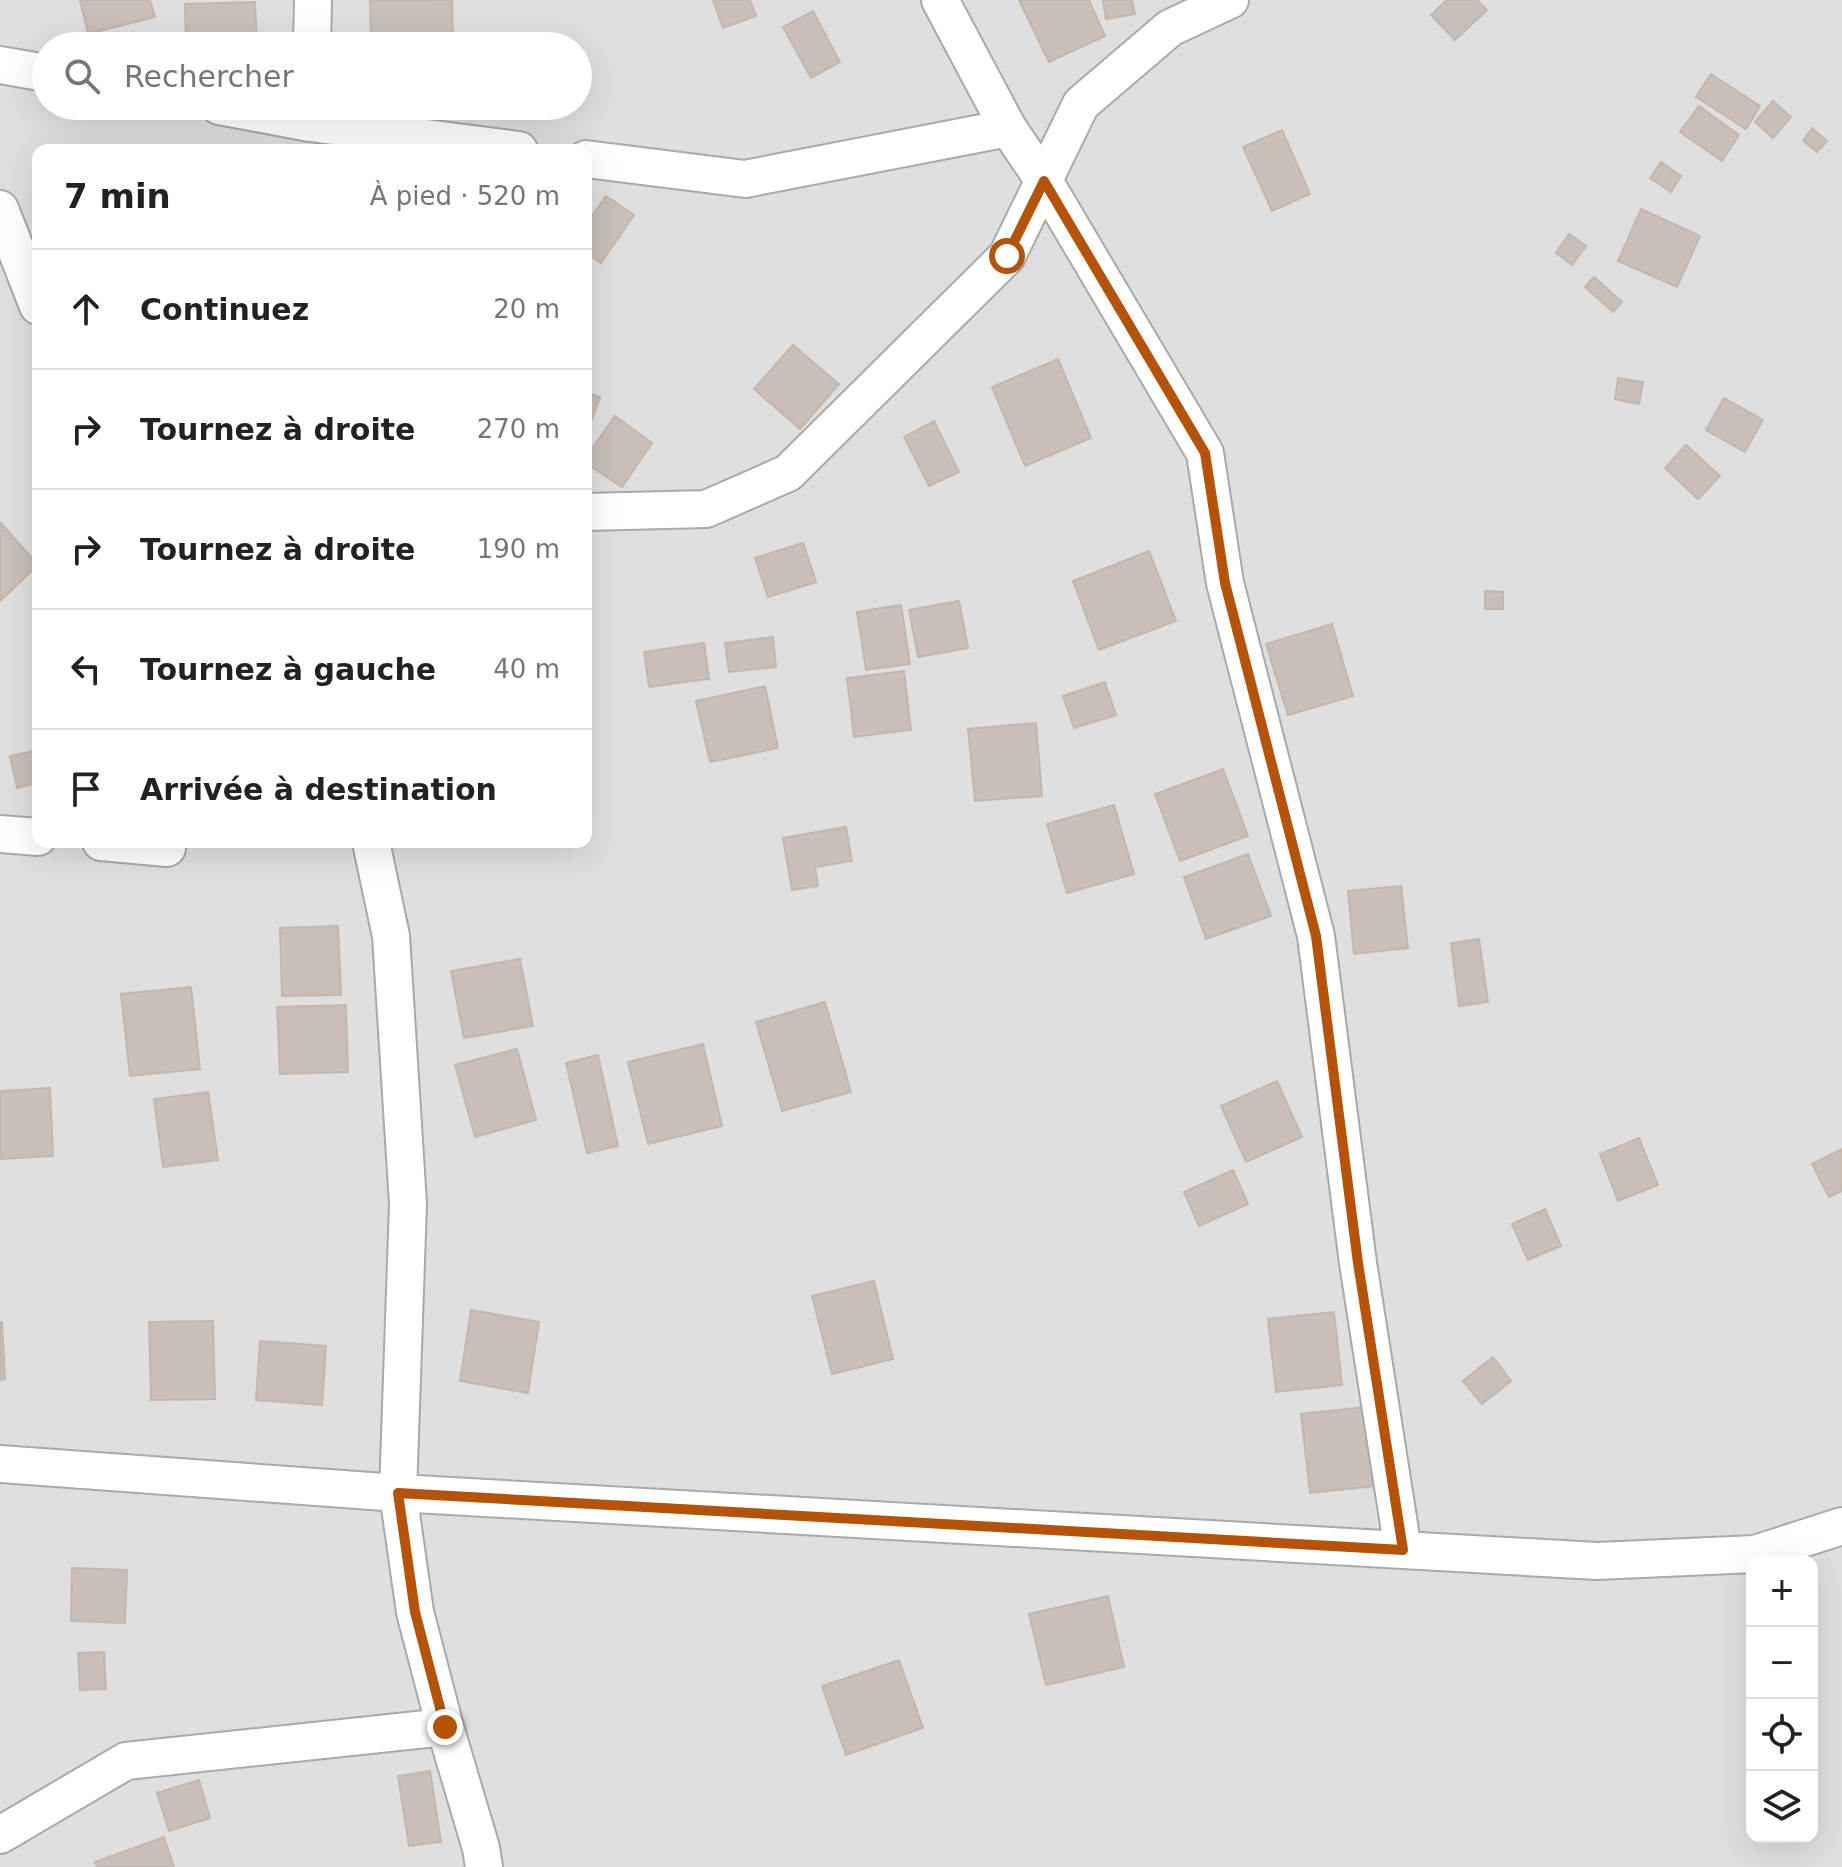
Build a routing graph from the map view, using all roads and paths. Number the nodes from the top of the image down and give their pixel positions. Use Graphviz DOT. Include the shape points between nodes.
graph roads {
  1 [pos="313,0"];
  2 [pos="940,0"];
  3 [pos="1230,0"];
  4 [pos="312,32"];
  5 [pos="0,65"];
  6 [pos="32,71"];
  7 [pos="283,120"];
  8 [pos="310,126"];
  9 [pos="1008,128"];
  10 [pos="467,144"];
  11 [pos="592,160"];
  12 [pos="1044,181"];
  13 [pos="0,209"];
  14 [pos="32,291"];
  15 [pos="592,512"];
  16 [pos="0,834"];
  17 [pos="32,837"];
  18 [pos="372,848"];
  19 [pos="0,1464"];
  20 [pos="398,1493"];
  21 [pos="1842,1526"];
  22 [pos="1403,1550"];
  23 [pos="445,1727"];
  24 [pos="0,1835"];
  25 [pos="484,1867"];
  1 -- 4 [label="street"];
  2 -- 9 [label="street"];
  3 -- 12 [label="street" via="1170,28 1081,104"];
  5 -- 6 [label="street"];
  7 -- 8 [label="street"];
  8 -- 10 [label="street"];
  9 -- 11 [label="street" via="745,179"];
  9 -- 12 [label="street"];
  12 -- 15 [label="street" via="1007,256 788,473 706,509"];
  12 -- 22 [label="street" via="1205,453 1225,583 1316,936 1358,1263"];
  13 -- 14 [label="street"];
  16 -- 17 [label="street"];
  18 -- 20 [label="street" via="391,936 408,1204"];
  19 -- 20 [label="street"];
  20 -- 22 [label="street"];
  20 -- 23 [label="street" via="415,1612"];
  21 -- 22 [label="street" via="1755,1554 1597,1561"];
  23 -- 24 [label="street" via="126,1761"];
  23 -- 25 [label="street"];
}
